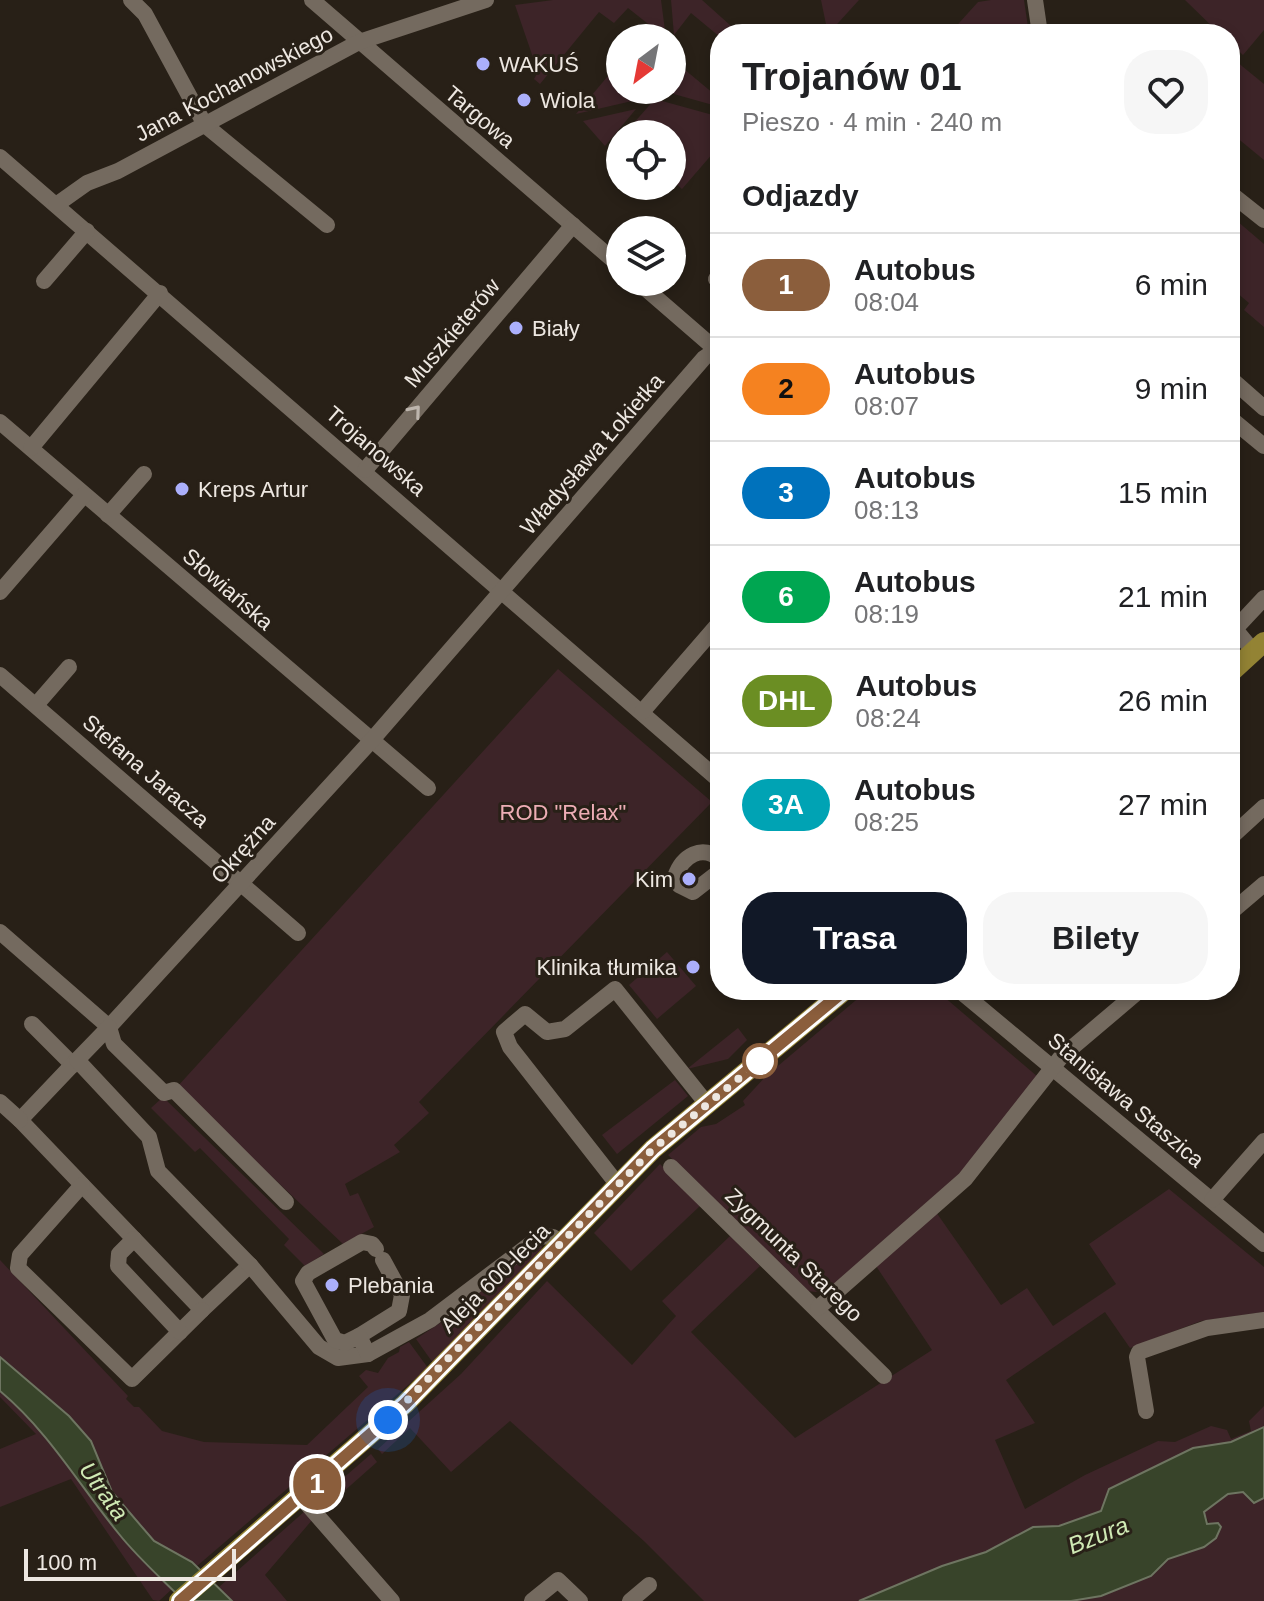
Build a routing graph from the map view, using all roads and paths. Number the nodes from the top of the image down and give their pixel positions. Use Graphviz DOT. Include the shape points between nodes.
graph roads {
  1 [pos="131,0"];
  2 [pos="312,0"];
  3 [pos="486,0"];
  4 [pos="1035,0"];
  5 [pos="1039,24"];
  6 [pos="359,42"];
  7 [pos="205,125"];
  8 [pos="0,157"];
  9 [pos="1240,201"];
  10 [pos="56,205"];
  11 [pos="1264,220"];
  12 [pos="327,225"];
  13 [pos="573,225"];
  14 [pos="87,231"];
  15 [pos="606,254"];
  16 [pos="44,281"];
  17 [pos="160,293"];
  18 [pos="655,296"];
  19 [pos="710,342"];
  20 [pos="710,355"];
  21 [pos="1240,387"];
  22 [pos="1264,408"];
  23 [pos="1240,426"];
  24 [pos="3,430"];
  25 [pos="1264,446"];
  26 [pos="31,448"];
  27 [pos="365,470"];
  28 [pos="144,474"];
  29 [pos="84,495"];
  30 [pos="108,515"];
  31 [pos="503,590"];
  32 [pos="0,592"];
  33 [pos="1264,598"];
  34 [pos="1240,624"];
  35 [pos="1240,633"];
  36 [pos="710,634"];
  37 [pos="1259,647"];
  38 [pos="1240,664"];
  39 [pos="69,667"];
  40 [pos="3,683"];
  41 [pos="36,705"];
  42 [pos="642,712"];
  43 [pos="371,741"];
  44 [pos="710,772"];
  45 [pos="428,788"];
  46 [pos="1264,807"];
  47 [pos="1240,829"];
  48 [pos="710,851"];
  49 [pos="710,879"];
  50 [pos="242,884"];
  51 [pos="1264,884"];
  52 [pos="1240,905"];
  53 [pos="0,932"];
  54 [pos="298,933"];
  55 [pos="833,1000"];
  56 [pos="971,1000"];
  57 [pos="1129,1000"];
  58 [pos="32,1024"];
  59 [pos="109,1027"];
  60 [pos="75,1062"];
  61 [pos="1053,1067"];
  62 [pos="0,1102"];
  63 [pos="707,1104"];
  64 [pos="20,1120"];
  65 [pos="1264,1141"];
  66 [pos="671,1167"];
  67 [pos="82,1185"];
  68 [pos="618,1185"];
  69 [pos="1212,1200"];
  70 [pos="286,1202"];
  71 [pos="134,1239"];
  72 [pos="563,1244"];
  73 [pos="1264,1244"];
  74 [pos="250,1265"];
  75 [pos="818,1308"];
  76 [pos="202,1310"];
  77 [pos="1264,1320"];
  78 [pos="180,1332"];
  79 [pos="359,1336"];
  80 [pos="368,1354"];
  81 [pos="884,1376"];
  82 [pos="1146,1411"];
  83 [pos="301,1497"];
  84 [pos="649,1585"];
  85 [pos="179,1601"];
  86 [pos="392,1601"];
  87 [pos="532,1601"];
  88 [pos="580,1601"];
  89 [pos="630,1601"];
  1 -- 7 [label="street" via="145,14"];
  2 -- 6 [label="street, Targowa"];
  3 -- 6 [label="street, Jana Kochanowskiego"];
  4 -- 5 [label="street"];
  6 -- 7 [label="street, Jana Kochanowskiego"];
  6 -- 13 [label="street, Targowa"];
  7 -- 10 [label="street, Jana Kochanowskiego" via="87,183"];
  7 -- 12 [label="street"];
  8 -- 10 [label="street, Trojanowska"];
  9 -- 11 [label="street"];
  10 -- 14 [label="street, Trojanowska"];
  13 -- 15 [label="street, Targowa"];
  27 -- 13 [label="street, Muszkieterów, one-way"];
  14 -- 16 [label="street"];
  14 -- 17 [label="street, Trojanowska"];
  17 -- 26 [label="street"];
  17 -- 27 [label="street, Trojanowska"];
  18 -- 19 [label="street"];
  20 -- 31 [label="street, Władysława Łokietka"];
  21 -- 22 [label="street"];
  23 -- 25 [label="street"];
  24 -- 26 [label="street, Słowiańska"];
  26 -- 29 [label="street, Słowiańska"];
  27 -- 31 [label="street, Trojanowska"];
  28 -- 30 [label="street"];
  29 -- 30 [label="street, Słowiańska"];
  29 -- 32 [label="street"];
  30 -- 43 [label="street, Słowiańska"];
  31 -- 42 [label="street, Trojanowska"];
  31 -- 43 [label="street, Okrężna"];
  33 -- 34 [label="street"];
  35 -- 37 [label="street"];
  36 -- 42 [label="street"];
  37 -- 38 [label="main road"];
  39 -- 41 [label="street"];
  40 -- 41 [label="street, Stefana Jaracza"];
  41 -- 50 [label="street, Stefana Jaracza"];
  42 -- 44 [label="street, Trojanowska"];
  43 -- 45 [label="street, Słowiańska"];
  43 -- 50 [label="street, Okrężna"];
  46 -- 47 [label="street"];
  48 -- 49 [label="street" via="691,856 675,877 693,892"];
  50 -- 54 [label="street, Stefana Jaracza"];
  50 -- 59 [label="street, Okrężna"];
  51 -- 52 [label="street"];
  53 -- 59 [label="street"];
  55 -- 63 [label="main road, Aleja 600-lecia"];
  56 -- 61 [label="street, Stanisława Staszica"];
  57 -- 61 [label="street"];
  58 -- 60 [label="street"];
  59 -- 60 [label="street, Okrężna"];
  59 -- 70 [label="street" via="114,1044 164,1093 174,1090"];
  60 -- 64 [label="street, Okrężna"];
  60 -- 74 [label="street" via="149,1137 158,1171"];
  61 -- 69 [label="street, Stanisława Staszica"];
  61 -- 75 [label="street" via="965,1179"];
  62 -- 64 [label="street"];
  63 -- 68 [label="main road, Aleja 600-lecia"];
  63 -- 68 [label="street" via="615,989 565,1029 547,1032 525,1014 503,1036"];
  64 -- 67 [label="street"];
  65 -- 69 [label="street"];
  66 -- 75 [label="street, Zygmunta Starego"];
  67 -- 71 [label="street"];
  67 -- 78 [label="street" via="20,1255 18,1268 128,1378 136,1377"];
  68 -- 72 [label="main road, Aleja 600-lecia"];
  69 -- 73 [label="street, Stanisława Staszica"];
  71 -- 76 [label="street"];
  71 -- 78 [label="street" via="119,1254 118,1266"];
  72 -- 80 [label="street" via="541,1236 430,1320"];
  72 -- 83 [label="main road, Aleja 600-lecia" via="405,1404"];
  74 -- 76 [label="street"];
  74 -- 80 [label="street" via="327,1354 350,1359"];
  75 -- 81 [label="street, Zygmunta Starego"];
  76 -- 78 [label="street"];
  77 -- 82 [label="street" via="1207,1328 1139,1352"];
  79 -- 79 [label="street" via="345,1343 335,1340 303,1281 362,1242 372,1244 402,1295 399,1311"];
  79 -- 80 [label="street"];
  83 -- 85 [label="main road, Aleja 600-lecia"];
  83 -- 86 [label="street"];
  84 -- 89 [label="street"];
  87 -- 88 [label="street" via="558,1580"];
}
